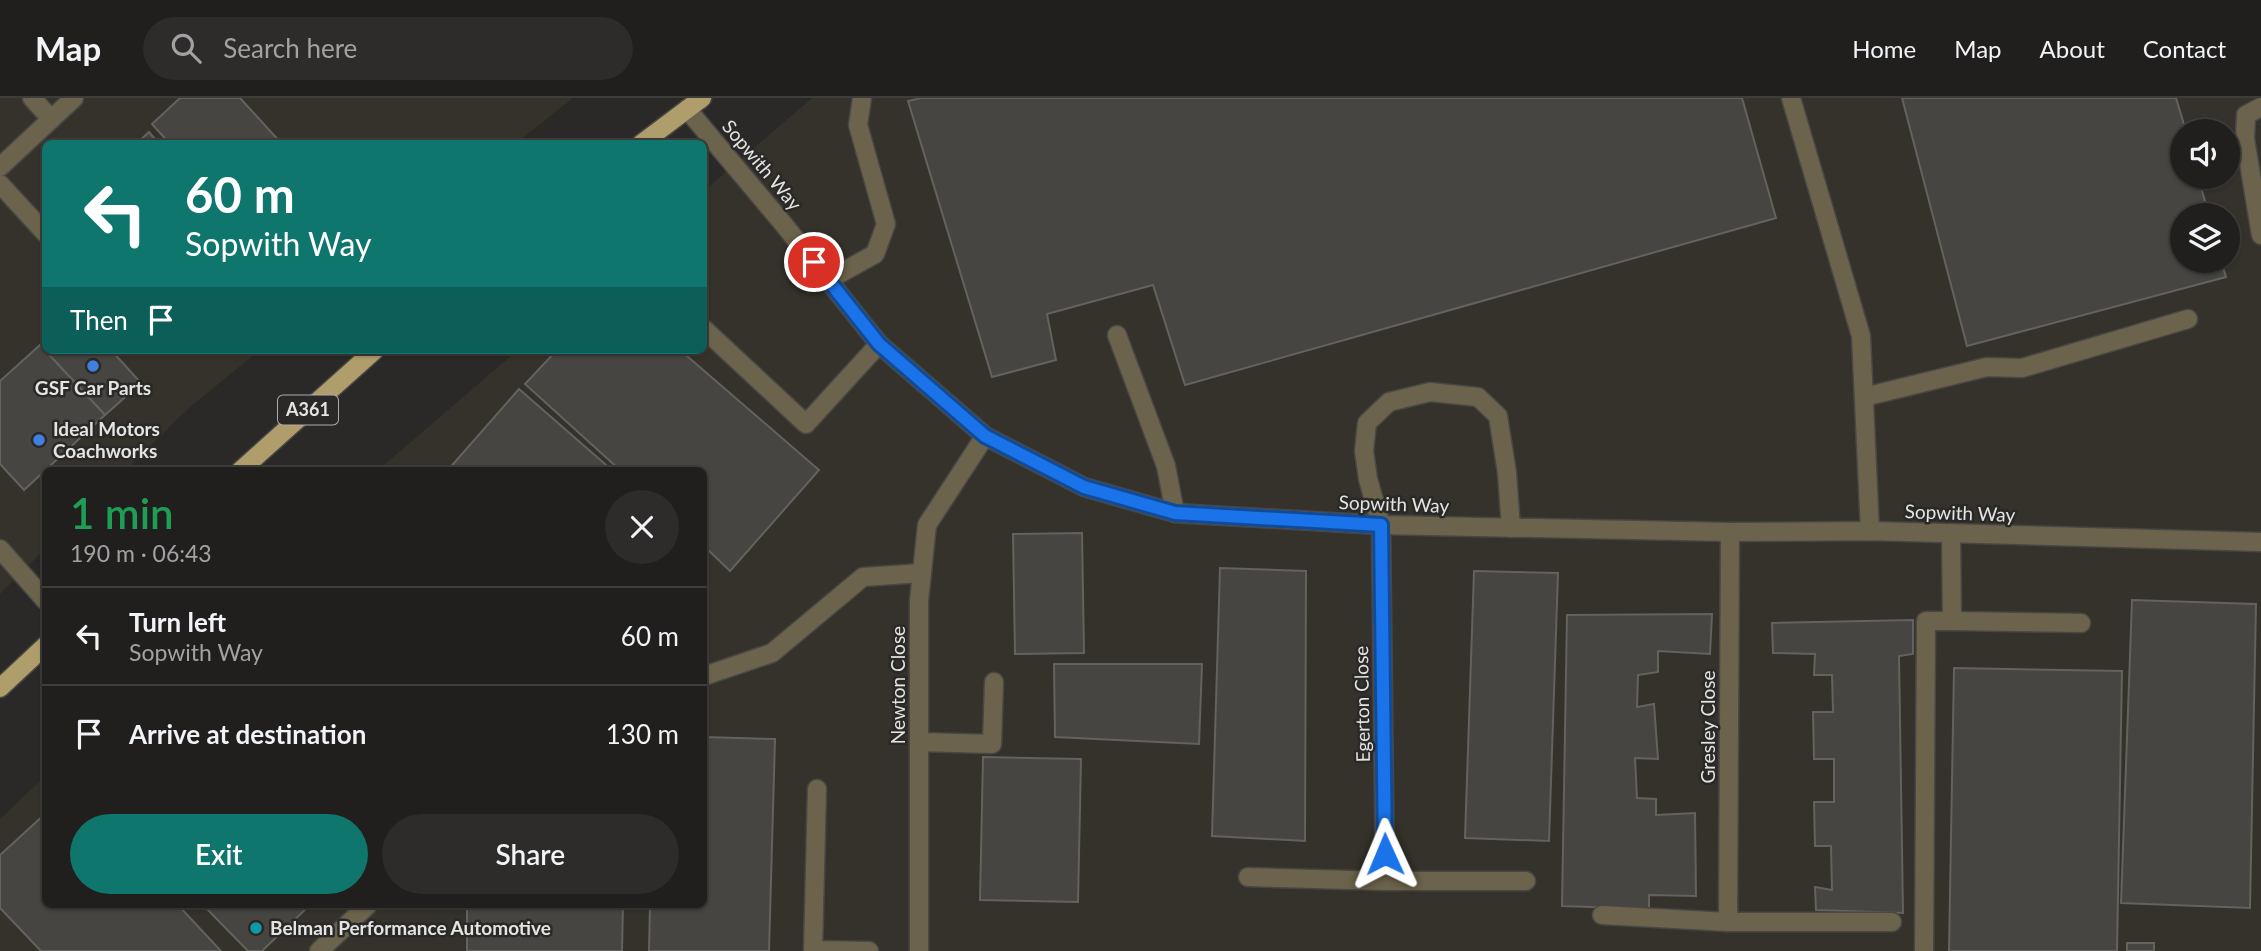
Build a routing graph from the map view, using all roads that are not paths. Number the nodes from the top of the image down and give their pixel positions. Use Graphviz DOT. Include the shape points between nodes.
graph roads {
  1 [pos="32,98"];
  2 [pos="74,98"];
  3 [pos="862,98"];
  4 [pos="1791,98"];
  5 [pos="694,103"];
  6 [pos="2261,107"];
  7 [pos="51,119"];
  8 [pos="646,140"];
  9 [pos="0,167"];
  10 [pos="0,184"];
  11 [pos="42,230"];
  12 [pos="2261,235"];
  13 [pos="828,280"];
  14 [pos="2188,319"];
  15 [pos="707,332"];
  16 [pos="1117,335"];
  17 [pos="879,344"];
  18 [pos="372,354"];
  19 [pos="1864,397"];
  20 [pos="985,436"];
  21 [pos="244,467"];
  22 [pos="1175,513"];
  23 [pos="1381,525"];
  24 [pos="1511,528"];
  25 [pos="1870,531"];
  26 [pos="1730,532"];
  27 [pos="1951,533"];
  28 [pos="2261,542"];
  29 [pos="0,549"];
  30 [pos="922,573"];
  31 [pos="42,596"];
  32 [pos="1952,621"];
  33 [pos="2081,623"];
  34 [pos="42,649"];
  35 [pos="707,675"];
  36 [pos="994,682"];
  37 [pos="0,688"];
  38 [pos="919,742"];
  39 [pos="817,789"];
  40 [pos="1248,877"];
  41 [pos="1385,881"];
  42 [pos="1526,881"];
  43 [pos="364,909"];
  44 [pos="1602,915"];
  45 [pos="1728,922"];
  46 [pos="1892,922"];
  47 [pos="319,951"];
  48 [pos="869,951"];
  49 [pos="919,951"];
  50 [pos="1924,951"];
  1 -- 7 [label="street"];
  2 -- 7 [label="street"];
  3 -- 13 [label="street" via="858,125 886,224 875,254"];
  4 -- 19 [label="street" via="1861,336"];
  5 -- 8 [label="main road"];
  5 -- 13 [label="street, Sopwith Way"];
  6 -- 12 [label="street" via="2246,115 2245,139"];
  7 -- 9 [label="street"];
  10 -- 11 [label="street"];
  13 -- 17 [label="street, Sopwith Way"];
  14 -- 19 [label="street" via="2022,368 1987,367"];
  15 -- 17 [label="street" via="806,424"];
  16 -- 22 [label="street" via="1166,466"];
  17 -- 20 [label="street, Sopwith Way"];
  18 -- 21 [label="main road, A361"];
  19 -- 25 [label="street"];
  20 -- 22 [label="street, Sopwith Way" via="1084,487"];
  20 -- 30 [label="street, Newton Close" via="926,525"];
  22 -- 23 [label="street, Sopwith Way"];
  23 -- 24 [label="street, Sopwith Way"];
  23 -- 24 [label="street" via="1364,452 1367,423 1390,402 1430,392 1478,397 1497,416"];
  23 -- 41 [label="street, Egerton Close"];
  24 -- 26 [label="street, Sopwith Way"];
  25 -- 26 [label="street, Sopwith Way"];
  25 -- 27 [label="street, Sopwith Way"];
  26 -- 45 [label="street, Gresley Close"];
  27 -- 28 [label="street, Sopwith Way"];
  27 -- 32 [label="street"];
  29 -- 31 [label="street"];
  30 -- 35 [label="street" via="863,577 772,653"];
  30 -- 38 [label="street, Newton Close"];
  32 -- 33 [label="street"];
  32 -- 50 [label="street" via="1926,621"];
  34 -- 37 [label="main road"];
  36 -- 38 [label="street" via="992,744"];
  38 -- 49 [label="street, Newton Close"];
  39 -- 48 [label="street" via="813,950"];
  40 -- 41 [label="street"];
  41 -- 42 [label="street"];
  43 -- 47 [label="street"];
  44 -- 45 [label="street"];
  45 -- 46 [label="street"];
}
